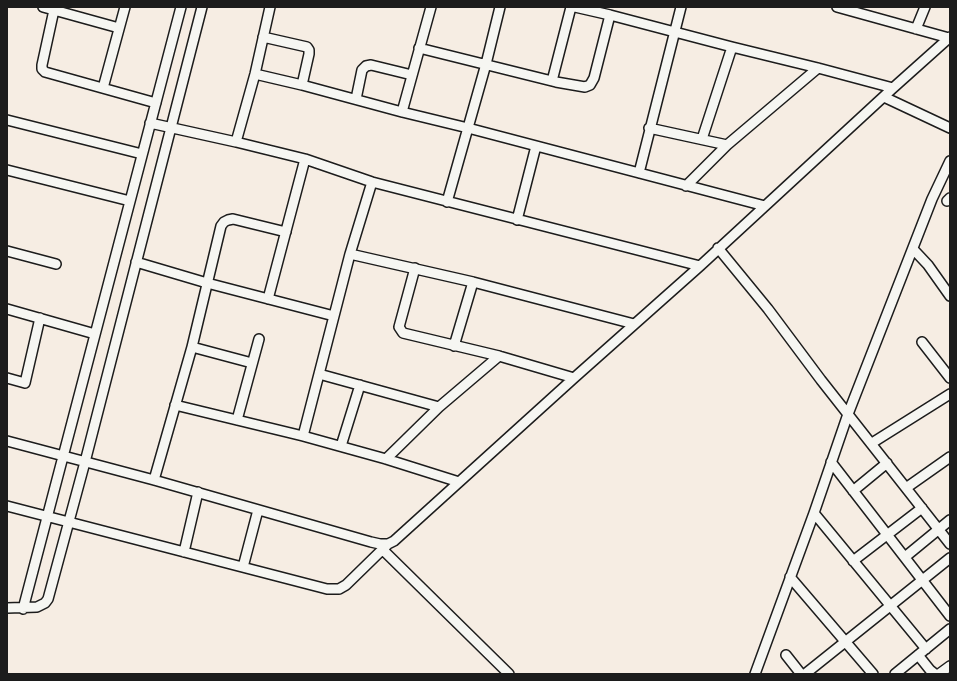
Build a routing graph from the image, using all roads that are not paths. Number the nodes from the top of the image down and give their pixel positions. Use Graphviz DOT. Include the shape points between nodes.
graph roads {
  1 [pos="43,7"];
  2 [pos="125,7"];
  3 [pos="182,7"];
  4 [pos="202,7"];
  5 [pos="270,7"];
  6 [pos="431,7"];
  7 [pos="500,7"];
  8 [pos="571,7"];
  9 [pos="574,7"];
  10 [pos="681,7"];
  11 [pos="837,7"];
  12 [pos="925,7"];
  13 [pos="54,10"];
  14 [pos="610,15"];
  15 [pos="119,28"];
  16 [pos="916,29"];
  17 [pos="674,32"];
  18 [pos="263,37"];
  19 [pos="949,38"];
  20 [pos="732,47"];
  21 [pos="419,48"];
  22 [pos="486,64"];
  23 [pos="818,68"];
  24 [pos="255,74"];
  25 [pos="412,76"];
  26 [pos="552,81"];
  27 [pos="302,85"];
  28 [pos="103,88"];
  29 [pos="893,88"];
  30 [pos="884,96"];
  31 [pos="356,99"];
  32 [pos="156,103"];
  33 [pos="402,112"];
  34 [pos="7,120"];
  35 [pos="150,123"];
  36 [pos="172,128"];
  37 [pos="468,128"];
  38 [pos="649,128"];
  39 [pos="950,128"];
  40 [pos="702,139"];
  41 [pos="236,142"];
  42 [pos="727,145"];
  43 [pos="536,146"];
  44 [pos="142,154"];
  45 [pos="305,159"];
  46 [pos="950,161"];
  47 [pos="7,170"];
  48 [pos="639,173"];
  49 [pos="372,182"];
  50 [pos="686,186"];
  51 [pos="130,201"];
  52 [pos="448,202"];
  53 [pos="765,206"];
  54 [pos="517,220"];
  55 [pos="286,232"];
  56 [pos="718,248"];
  57 [pos="913,249"];
  58 [pos="7,251"];
  59 [pos="350,254"];
  60 [pos="136,262"];
  61 [pos="56,264"];
  62 [pos="700,266"];
  63 [pos="415,268"];
  64 [pos="473,282"];
  65 [pos="208,283"];
  66 [pos="949,290"];
  67 [pos="268,299"];
  68 [pos="7,309"];
  69 [pos="334,316"];
  70 [pos="40,318"];
  71 [pos="634,324"];
  72 [pos="95,334"];
  73 [pos="259,339"];
  74 [pos="922,342"];
  75 [pos="454,346"];
  76 [pos="192,347"];
  77 [pos="499,356"];
  78 [pos="252,363"];
  79 [pos="319,374"];
  80 [pos="7,378"];
  81 [pos="574,378"];
  82 [pos="950,378"];
  83 [pos="360,385"];
  84 [pos="950,394"];
  85 [pos="175,405"];
  86 [pos="439,407"];
  87 [pos="848,414"];
  88 [pos="237,420"];
  89 [pos="304,436"];
  90 [pos="7,441"];
  91 [pos="872,443"];
  92 [pos="341,446"];
  93 [pos="63,456"];
  94 [pos="950,457"];
  95 [pos="386,459"];
  96 [pos="85,462"];
  97 [pos="831,462"];
  98 [pos="887,463"];
  99 [pos="154,480"];
  100 [pos="459,482"];
  101 [pos="906,488"];
  102 [pos="854,491"];
  103 [pos="198,492"];
  104 [pos="7,506"];
  105 [pos="922,508"];
  106 [pos="258,510"];
  107 [pos="814,513"];
  108 [pos="48,516"];
  109 [pos="950,520"];
  110 [pos="68,521"];
  111 [pos="938,528"];
  112 [pos="887,535"];
  113 [pos="950,544"];
  114 [pos="385,546"];
  115 [pos="184,552"];
  116 [pos="905,557"];
  117 [pos="950,558"];
  118 [pos="854,561"];
  119 [pos="243,567"];
  120 [pos="790,577"];
  121 [pos="923,581"];
  122 [pos="890,605"];
  123 [pos="7,608"];
  124 [pos="23,608"];
  125 [pos="950,616"];
  126 [pos="950,629"];
  127 [pos="846,642"];
  128 [pos="926,648"];
  129 [pos="786,655"];
  130 [pos="918,655"];
  131 [pos="950,666"];
  132 [pos="509,674"];
  133 [pos="755,674"];
  134 [pos="801,674"];
  135 [pos="805,674"];
  136 [pos="873,674"];
  137 [pos="895,674"];
  138 [pos="935,674"];
  139 [pos="939,674"];
  1 -- 13 [label="street"];
  2 -- 15 [label="street"];
  3 -- 32 [label="street"];
  4 -- 36 [label="street"];
  5 -- 18 [label="street"];
  6 -- 21 [label="street"];
  7 -- 22 [label="street"];
  8 -- 26 [label="street"];
  9 -- 14 [label="street"];
  10 -- 17 [label="street"];
  11 -- 16 [label="street"];
  12 -- 16 [label="street"];
  13 -- 15 [label="street"];
  13 -- 28 [label="street" via="42,69"];
  14 -- 17 [label="street"];
  14 -- 26 [label="street" via="590,85 577,87"];
  15 -- 28 [label="street"];
  16 -- 19 [label="street"];
  17 -- 20 [label="street"];
  17 -- 38 [label="street"];
  18 -- 24 [label="street"];
  18 -- 27 [label="street" via="307,47 309,54"];
  19 -- 29 [label="street"];
  20 -- 23 [label="street"];
  20 -- 40 [label="street"];
  21 -- 22 [label="street"];
  21 -- 25 [label="street"];
  22 -- 26 [label="street"];
  22 -- 37 [label="street"];
  23 -- 29 [label="street"];
  23 -- 42 [label="street"];
  24 -- 27 [label="street"];
  24 -- 41 [label="street"];
  25 -- 31 [label="street" via="371,65 366,66 362,70"];
  25 -- 33 [label="street"];
  27 -- 31 [label="street"];
  28 -- 32 [label="street"];
  29 -- 30 [label="street"];
  30 -- 39 [label="street"];
  30 -- 53 [label="street"];
  31 -- 33 [label="street"];
  32 -- 35 [label="street"];
  33 -- 37 [label="street"];
  34 -- 44 [label="street"];
  35 -- 36 [label="street"];
  35 -- 44 [label="street"];
  36 -- 41 [label="street"];
  36 -- 60 [label="street"];
  37 -- 43 [label="street"];
  37 -- 52 [label="street"];
  38 -- 40 [label="street"];
  38 -- 48 [label="street"];
  40 -- 42 [label="street"];
  41 -- 45 [label="street"];
  42 -- 50 [label="street"];
  43 -- 48 [label="street"];
  43 -- 54 [label="street"];
  44 -- 51 [label="street"];
  45 -- 49 [label="street"];
  45 -- 55 [label="street"];
  46 -- 57 [label="street"];
  47 -- 51 [label="street"];
  48 -- 50 [label="street"];
  49 -- 52 [label="street"];
  49 -- 59 [label="street"];
  50 -- 53 [label="street"];
  51 -- 72 [label="street"];
  52 -- 54 [label="street"];
  53 -- 56 [label="street"];
  54 -- 62 [label="street"];
  55 -- 65 [label="street" via="233,220 224,222"];
  55 -- 67 [label="street"];
  56 -- 62 [label="street"];
  56 -- 87 [label="street"];
  57 -- 66 [label="street"];
  57 -- 87 [label="street"];
  58 -- 61 [label="street"];
  59 -- 63 [label="street"];
  59 -- 69 [label="street"];
  60 -- 65 [label="street"];
  60 -- 96 [label="street"];
  62 -- 71 [label="street"];
  63 -- 64 [label="street"];
  63 -- 75 [label="street" via="401,330 407,335"];
  64 -- 71 [label="street"];
  64 -- 75 [label="street"];
  65 -- 67 [label="street"];
  65 -- 76 [label="street"];
  67 -- 69 [label="street"];
  68 -- 70 [label="street"];
  69 -- 79 [label="street"];
  70 -- 72 [label="street"];
  70 -- 80 [label="street" via="24,383"];
  71 -- 81 [label="street"];
  72 -- 93 [label="street"];
  73 -- 78 [label="street"];
  74 -- 82 [label="street"];
  75 -- 77 [label="street"];
  76 -- 78 [label="street"];
  76 -- 85 [label="street"];
  77 -- 81 [label="street"];
  77 -- 86 [label="street"];
  78 -- 88 [label="street"];
  79 -- 83 [label="street"];
  79 -- 89 [label="street"];
  81 -- 100 [label="street"];
  83 -- 86 [label="street"];
  83 -- 92 [label="street"];
  84 -- 91 [label="street"];
  85 -- 88 [label="street"];
  85 -- 99 [label="street"];
  86 -- 95 [label="street"];
  87 -- 91 [label="street"];
  87 -- 97 [label="street"];
  88 -- 89 [label="street"];
  89 -- 92 [label="street"];
  90 -- 93 [label="street"];
  91 -- 98 [label="street"];
  92 -- 95 [label="street"];
  93 -- 96 [label="street"];
  93 -- 108 [label="street"];
  94 -- 101 [label="street"];
  95 -- 100 [label="street"];
  96 -- 99 [label="street"];
  96 -- 110 [label="street"];
  97 -- 102 [label="street"];
  97 -- 107 [label="street"];
  98 -- 101 [label="street"];
  98 -- 102 [label="street"];
  99 -- 103 [label="street"];
  100 -- 114 [label="street" via="394,541"];
  101 -- 105 [label="street"];
  102 -- 112 [label="street"];
  103 -- 106 [label="street"];
  103 -- 115 [label="street"];
  104 -- 108 [label="street"];
  105 -- 111 [label="street"];
  105 -- 112 [label="street"];
  106 -- 114 [label="street"];
  106 -- 119 [label="street"];
  107 -- 118 [label="street"];
  107 -- 120 [label="street"];
  108 -- 110 [label="street"];
  108 -- 124 [label="street"];
  109 -- 111 [label="street"];
  110 -- 115 [label="street"];
  110 -- 124 [label="street" via="48,598 37,607"];
  111 -- 113 [label="street"];
  111 -- 116 [label="street"];
  112 -- 116 [label="street"];
  112 -- 118 [label="street"];
  114 -- 119 [label="street" via="346,585 334,590"];
  114 -- 132 [label="street"];
  115 -- 119 [label="street"];
  116 -- 121 [label="street"];
  117 -- 121 [label="street"];
  118 -- 122 [label="street"];
  120 -- 127 [label="street"];
  120 -- 133 [label="street"];
  121 -- 122 [label="street"];
  121 -- 125 [label="street"];
  122 -- 127 [label="street"];
  122 -- 128 [label="street"];
  123 -- 124 [label="street"];
  126 -- 128 [label="street"];
  127 -- 135 [label="street"];
  127 -- 136 [label="street"];
  128 -- 130 [label="street"];
  129 -- 134 [label="street"];
  130 -- 137 [label="street"];
  130 -- 138 [label="street"];
  131 -- 139 [label="street"];
}
